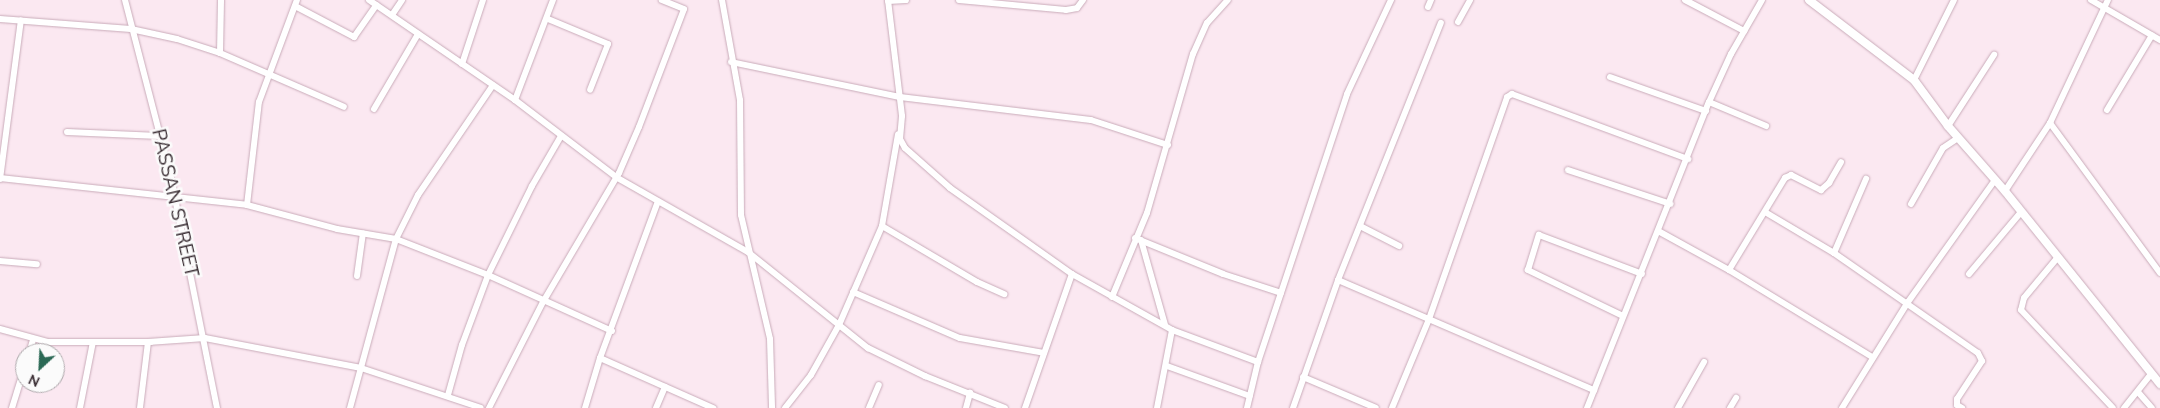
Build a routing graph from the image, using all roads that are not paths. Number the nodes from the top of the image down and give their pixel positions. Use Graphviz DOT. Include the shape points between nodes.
graph roads {
  1 [pos="126,0"];
  2 [pos="221,0"];
  3 [pos="369,0"];
  4 [pos="402,0"];
  5 [pos="483,0"];
  6 [pos="553,0"];
  7 [pos="662,0"];
  8 [pos="722,0"];
  9 [pos="888,0"];
  10 [pos="906,0"];
  11 [pos="959,0"];
  12 [pos="1083,0"];
  13 [pos="1228,0"];
  14 [pos="1391,0"];
  15 [pos="1431,0"];
  16 [pos="1470,0"];
  17 [pos="1685,0"];
  18 [pos="1762,0"];
  19 [pos="1954,0"];
  20 [pos="2091,0"];
  21 [pos="2108,0"];
  22 [pos="978,1"];
  23 [pos="1811,1"];
  24 [pos="296,3"];
  25 [pos="376,5"];
  26 [pos="1428,7"];
  27 [pos="2105,7"];
  28 [pos="392,15"];
  29 [pos="0,19"];
  30 [pos="548,19"];
  31 [pos="21,20"];
  32 [pos="1458,22"];
  33 [pos="1441,23"];
  34 [pos="131,29"];
  35 [pos="1744,31"];
  36 [pos="418,34"];
  37 [pos="2152,35"];
  38 [pos="2160,40"];
  39 [pos="220,53"];
  40 [pos="1994,55"];
  41 [pos="731,62"];
  42 [pos="462,64"];
  43 [pos="269,74"];
  44 [pos="1610,77"];
  45 [pos="1914,80"];
  46 [pos="493,85"];
  47 [pos="590,90"];
  48 [pos="900,97"];
  49 [pos="515,100"];
  50 [pos="1709,102"];
  51 [pos="344,107"];
  52 [pos="374,109"];
  53 [pos="2107,110"];
  54 [pos="1706,111"];
  55 [pos="2050,123"];
  56 [pos="1766,126"];
  57 [pos="1948,126"];
  58 [pos="899,130"];
  59 [pos="67,132"];
  60 [pos="160,136"];
  61 [pos="562,136"];
  62 [pos="1958,138"];
  63 [pos="1168,145"];
  64 [pos="1688,159"];
  65 [pos="1841,162"];
  66 [pos="1568,170"];
  67 [pos="616,177"];
  68 [pos="0,178"];
  69 [pos="1866,179"];
  70 [pos="1995,180"];
  71 [pos="2004,191"];
  72 [pos="175,196"];
  73 [pos="658,201"];
  74 [pos="1671,204"];
  75 [pos="1911,204"];
  76 [pos="247,205"];
  77 [pos="1765,212"];
  78 [pos="2021,212"];
  79 [pos="882,226"];
  80 [pos="1360,226"];
  81 [pos="1660,232"];
  82 [pos="362,233"];
  83 [pos="396,239"];
  84 [pos="1138,239"];
  85 [pos="1399,246"];
  86 [pos="748,252"];
  87 [pos="1834,253"];
  88 [pos="2058,257"];
  89 [pos="0,261"];
  90 [pos="37,264"];
  91 [pos="1729,270"];
  92 [pos="2160,273"];
  93 [pos="1072,274"];
  94 [pos="1642,274"];
  95 [pos="1969,274"];
  96 [pos="488,275"];
  97 [pos="357,276"];
  98 [pos="1338,280"];
  99 [pos="853,292"];
  100 [pos="1281,293"];
  101 [pos="1004,294"];
  102 [pos="1112,297"];
  103 [pos="544,302"];
  104 [pos="1908,302"];
  105 [pos="1623,316"];
  106 [pos="1429,319"];
  107 [pos="839,325"];
  108 [pos="1165,326"];
  109 [pos="0,329"];
  110 [pos="1172,330"];
  111 [pos="612,331"];
  112 [pos="205,338"];
  113 [pos="195,339"];
  114 [pos="33,340"];
  115 [pos="92,342"];
  116 [pos="32,343"];
  117 [pos="1044,353"];
  118 [pos="1872,357"];
  119 [pos="600,358"];
  120 [pos="1258,362"];
  121 [pos="1704,362"];
  122 [pos="1168,366"];
  123 [pos="361,368"];
  124 [pos="2151,374"];
  125 [pos="1303,377"];
  126 [pos="2160,384"];
  127 [pos="879,385"];
  128 [pos="665,387"];
  129 [pos="1594,390"];
  130 [pos="2138,392"];
  131 [pos="17,393"];
  132 [pos="970,393"];
  133 [pos="448,396"];
  134 [pos="1250,396"];
  135 [pos="1736,398"];
  136 [pos="12,408"];
  137 [pos="80,408"];
  138 [pos="140,408"];
  139 [pos="217,408"];
  140 [pos="350,408"];
  141 [pos="481,408"];
  142 [pos="489,408"];
  143 [pos="585,408"];
  144 [pos="656,408"];
  145 [pos="713,408"];
  146 [pos="772,408"];
  147 [pos="785,408"];
  148 [pos="869,408"];
  149 [pos="966,408"];
  150 [pos="1005,408"];
  151 [pos="1025,408"];
  152 [pos="1157,408"];
  153 [pos="1247,408"];
  154 [pos="1293,408"];
  155 [pos="1376,408"];
  156 [pos="1392,408"];
  157 [pos="1587,408"];
  158 [pos="1678,408"];
  159 [pos="1730,408"];
  160 [pos="1842,408"];
  161 [pos="1962,408"];
  162 [pos="2113,408"];
  163 [pos="2124,408"];
  164 [pos="2152,408"];
  1 -- 34 [label="street, PASSAN STREET"];
  2 -- 39 [label="street"];
  3 -- 25 [label="street"];
  4 -- 28 [label="street"];
  5 -- 42 [label="street"];
  6 -- 30 [label="street"];
  7 -- 67 [label="street" via="684,9 639,127"];
  8 -- 41 [label="street"];
  9 -- 10 [label="street"];
  9 -- 48 [label="street"];
  11 -- 22 [label="street"];
  12 -- 22 [label="street" via="1077,8 1066,10"];
  13 -- 63 [label="street" via="1207,23 1193,54"];
  14 -- 100 [label="street" via="1347,94"];
  15 -- 26 [label="street"];
  16 -- 32 [label="street"];
  17 -- 35 [label="street"];
  18 -- 35 [label="street"];
  19 -- 45 [label="street"];
  20 -- 27 [label="street"];
  21 -- 27 [label="street"];
  23 -- 45 [label="street"];
  24 -- 25 [label="street" via="354,37"];
  24 -- 43 [label="street"];
  25 -- 28 [label="street"];
  27 -- 37 [label="street"];
  27 -- 55 [label="street"];
  28 -- 36 [label="street"];
  29 -- 31 [label="street"];
  30 -- 47 [label="street" via="608,44"];
  30 -- 49 [label="street"];
  31 -- 34 [label="street"];
  31 -- 68 [label="street"];
  33 -- 80 [label="street"];
  34 -- 39 [label="street"];
  34 -- 60 [label="street, PASSAN STREET"];
  35 -- 50 [label="street"];
  36 -- 42 [label="street"];
  36 -- 52 [label="street"];
  37 -- 38 [label="street"];
  37 -- 53 [label="street"];
  39 -- 43 [label="street"];
  40 -- 57 [label="street"];
  41 -- 48 [label="street"];
  41 -- 86 [label="street" via="740,100 739,182"];
  42 -- 46 [label="street"];
  43 -- 51 [label="street"];
  43 -- 76 [label="street" via="255,120"];
  44 -- 54 [label="street"];
  45 -- 57 [label="street"];
  46 -- 49 [label="street"];
  46 -- 83 [label="street" via="429,178"];
  48 -- 58 [label="street"];
  48 -- 63 [label="street" via="1091,120"];
  49 -- 61 [label="street"];
  50 -- 54 [label="street"];
  50 -- 56 [label="street"];
  54 -- 64 [label="street"];
  55 -- 71 [label="street"];
  55 -- 92 [label="street"];
  57 -- 62 [label="street"];
  58 -- 79 [label="street"];
  58 -- 93 [label="street" via="905,148 926,170"];
  59 -- 60 [label="street"];
  60 -- 72 [label="street, PASSAN STREET"];
  61 -- 67 [label="street"];
  61 -- 96 [label="street" via="532,186"];
  62 -- 70 [label="street"];
  62 -- 75 [label="street" via="1943,148"];
  63 -- 84 [label="street"];
  64 -- 74 [label="street"];
  64 -- 106 [label="street" via="1512,94 1507,97"];
  65 -- 77 [label="street" via="1821,190 1791,175 1785,178"];
  66 -- 74 [label="street"];
  67 -- 73 [label="street"];
  67 -- 103 [label="street"];
  68 -- 72 [label="street"];
  69 -- 87 [label="street"];
  70 -- 71 [label="street"];
  70 -- 104 [label="street"];
  71 -- 78 [label="street"];
  72 -- 76 [label="street"];
  72 -- 112 [label="street, PASSAN STREET"];
  73 -- 86 [label="street"];
  73 -- 111 [label="street"];
  74 -- 81 [label="street"];
  76 -- 82 [label="street"];
  77 -- 87 [label="street"];
  77 -- 91 [label="street"];
  78 -- 88 [label="street"];
  78 -- 95 [label="street"];
  79 -- 99 [label="street"];
  79 -- 101 [label="street" via="977,282"];
  80 -- 85 [label="street"];
  80 -- 98 [label="street"];
  81 -- 91 [label="street"];
  81 -- 94 [label="street"];
  82 -- 83 [label="street"];
  82 -- 97 [label="street"];
  83 -- 96 [label="street"];
  83 -- 123 [label="street"];
  84 -- 100 [label="street" via="1223,274"];
  84 -- 102 [label="street"];
  84 -- 108 [label="street"];
  86 -- 107 [label="street"];
  86 -- 146 [label="street" via="770,339"];
  87 -- 104 [label="street"];
  88 -- 124 [label="street"];
  88 -- 162 [label="street" via="2024,298 2021,310"];
  89 -- 90 [label="street"];
  91 -- 118 [label="street"];
  93 -- 102 [label="street"];
  93 -- 117 [label="street"];
  94 -- 105 [label="street"];
  94 -- 105 [label="street" via="1539,235 1528,270"];
  96 -- 103 [label="street"];
  96 -- 133 [label="street" via="462,345"];
  98 -- 106 [label="street"];
  98 -- 125 [label="street"];
  99 -- 107 [label="street"];
  99 -- 117 [label="street" via="960,338"];
  100 -- 120 [label="street"];
  102 -- 108 [label="street"];
  103 -- 111 [label="street"];
  103 -- 142 [label="street"];
  104 -- 118 [label="street"];
  104 -- 161 [label="street" via="1982,357 1957,399 1957,405"];
  105 -- 129 [label="street"];
  106 -- 129 [label="street"];
  106 -- 156 [label="street"];
  107 -- 132 [label="street" via="868,348 925,376"];
  107 -- 147 [label="street" via="811,374"];
  108 -- 110 [label="street"];
  109 -- 114 [label="street"];
  110 -- 120 [label="street"];
  110 -- 122 [label="street"];
  111 -- 119 [label="street"];
  112 -- 113 [label="street"];
  112 -- 123 [label="street"];
  112 -- 139 [label="street, PASSAN STREET"];
  113 -- 115 [label="street"];
  113 -- 138 [label="street" via="148,342"];
  114 -- 115 [label="street"];
  114 -- 116 [label="street"];
  115 -- 137 [label="street"];
  117 -- 151 [label="street"];
  118 -- 160 [label="street"];
  119 -- 128 [label="street"];
  119 -- 143 [label="street"];
  120 -- 134 [label="street"];
  121 -- 158 [label="street"];
  122 -- 134 [label="street"];
  122 -- 152 [label="street"];
  123 -- 133 [label="street"];
  123 -- 140 [label="street"];
  124 -- 126 [label="street"];
  124 -- 130 [label="street"];
  125 -- 154 [label="street"];
  125 -- 155 [label="street"];
  127 -- 148 [label="street"];
  128 -- 144 [label="street"];
  128 -- 145 [label="street"];
  129 -- 157 [label="street"];
  130 -- 163 [label="street"];
  130 -- 164 [label="street"];
  131 -- 136 [label="street"];
  132 -- 149 [label="street"];
  132 -- 150 [label="street"];
  133 -- 141 [label="street"];
  134 -- 153 [label="street"];
  135 -- 159 [label="street"];
}
